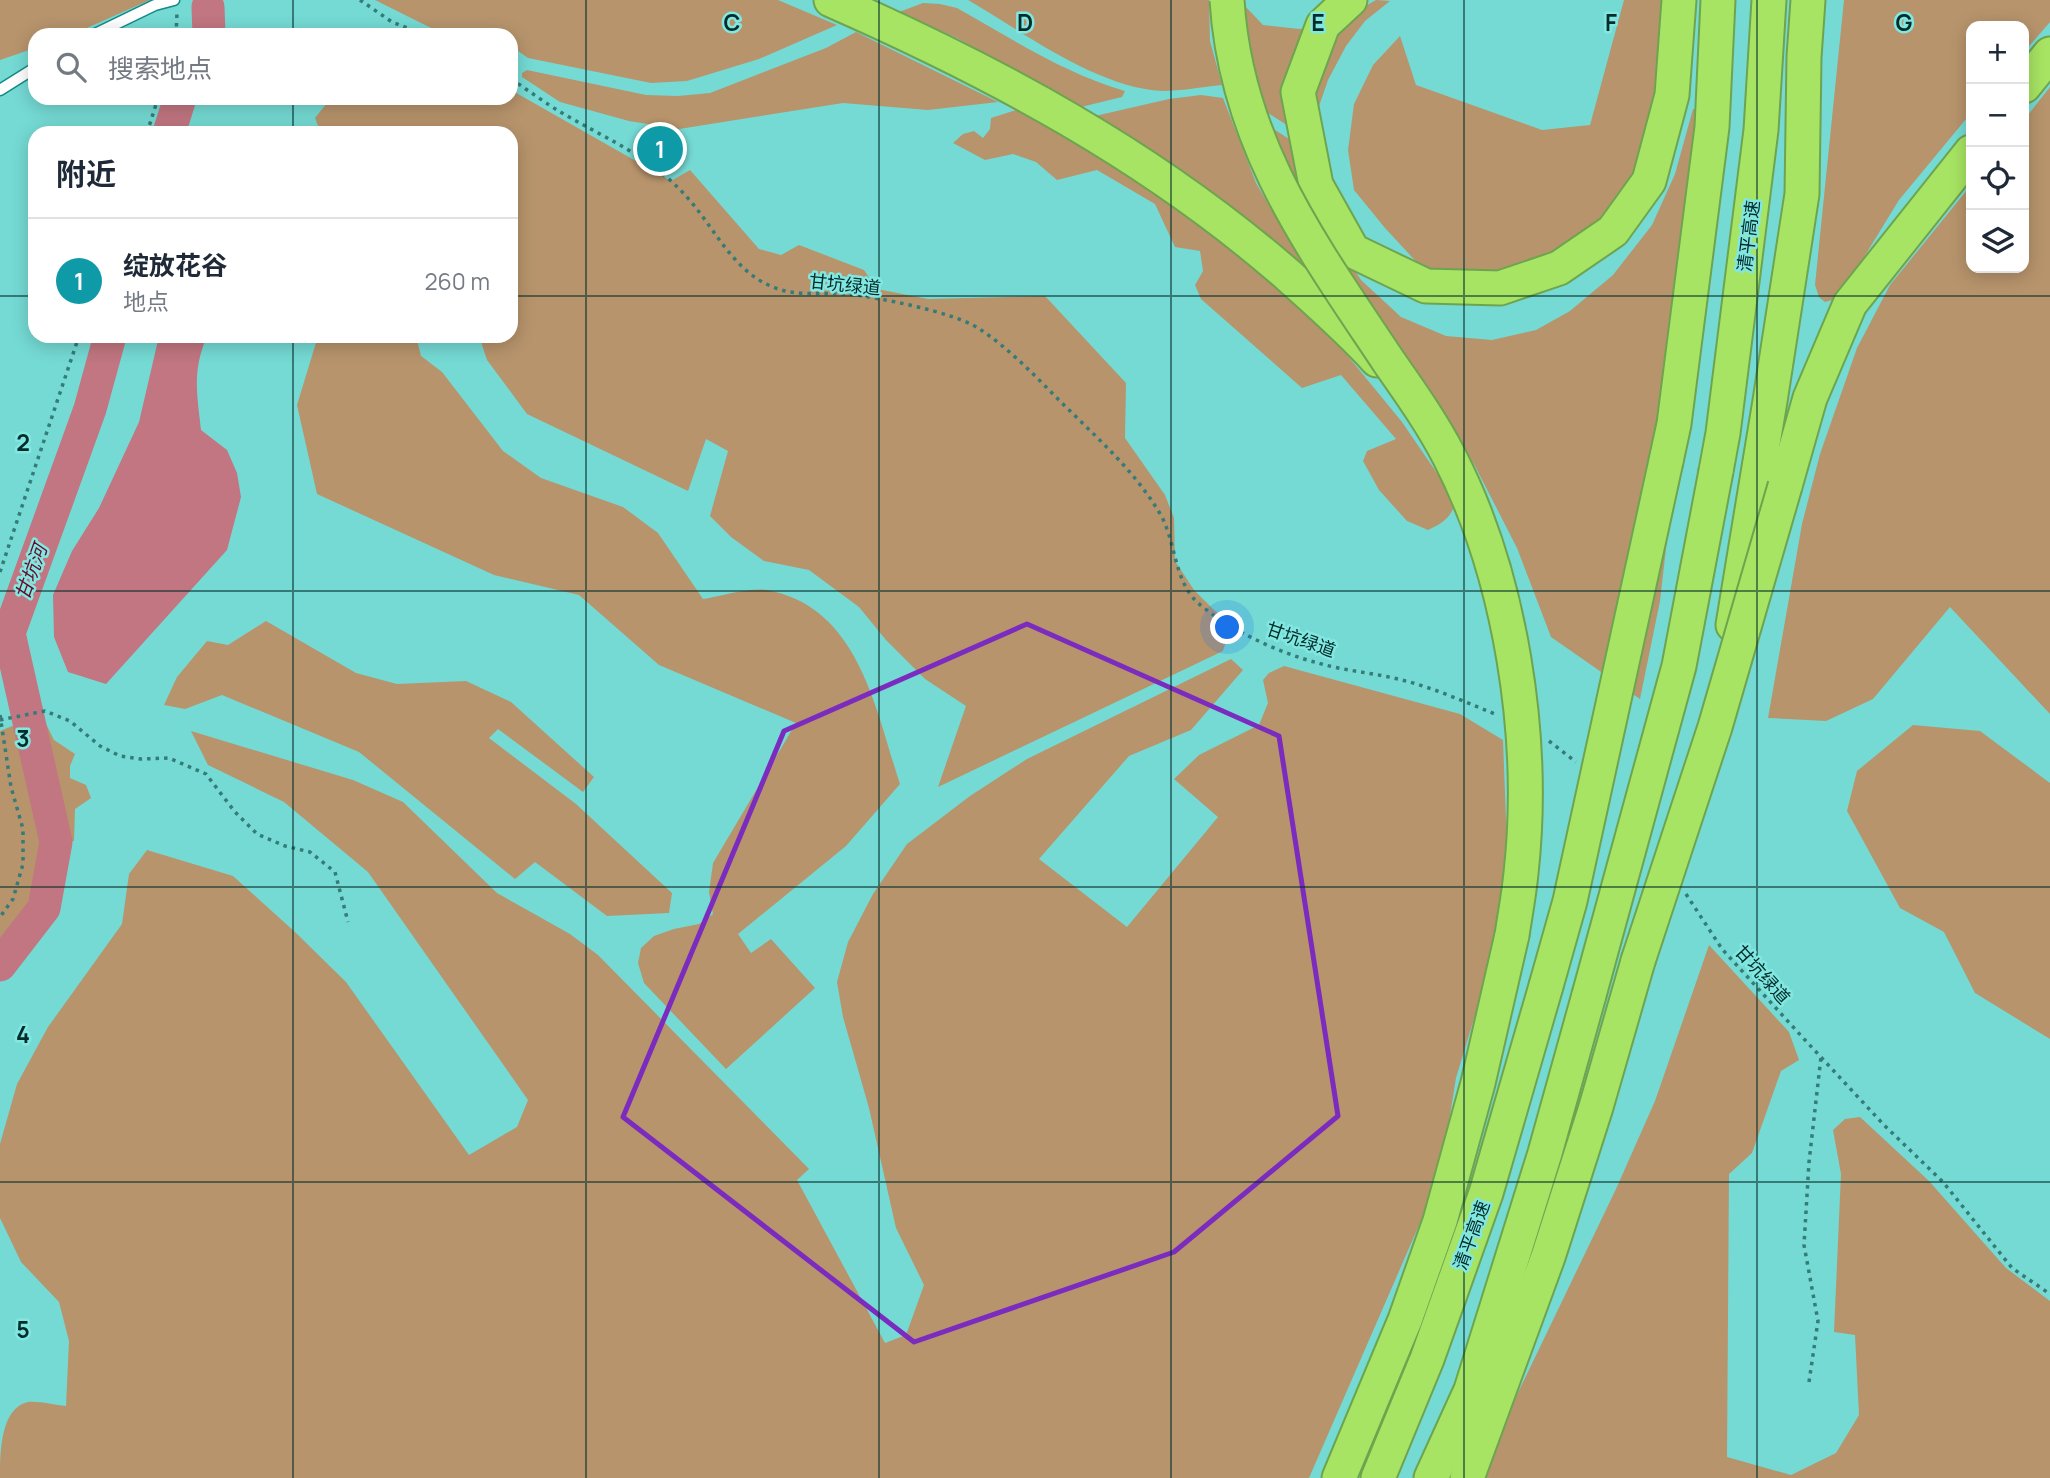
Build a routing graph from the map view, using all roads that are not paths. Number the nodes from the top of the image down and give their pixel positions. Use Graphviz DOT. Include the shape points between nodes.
graph roads {
  1 [pos="831,0"];
  2 [pos="1227,0"];
  3 [pos="1350,0"];
  4 [pos="1679,0"];
  5 [pos="1718,0"];
  6 [pos="1769,0"];
  7 [pos="1808,0"];
  8 [pos="176,4"];
  9 [pos="107,28"];
  10 [pos="2050,54"];
  11 [pos="28,72"];
  12 [pos="2026,84"];
  13 [pos="0,90"];
  14 [pos="1966,158"];
  15 [pos="1419,406"];
  16 [pos="1771,484"];
  17 [pos="1339,1478"];
  18 [pos="1378,1478"];
  19 [pos="1431,1478"];
  20 [pos="1467,1478"];
  1 -- 15 [label="highway, bridge" via="989,74 1195,199 1326,309"];
  2 -- 15 [label="highway, bridge" via="1231,41 1248,113 1283,196"];
  3 -- 4 [label="highway" via="1323,25 1298,92 1316,185 1353,251 1426,286 1500,288 1559,268 1613,231 1648,181 1672,95"];
  5 -- 18 [label="highway, 清平高速, bridge" via="1712,127 1674,424 1570,901 1486,1193 1427,1359"];
  6 -- 19 [label="highway, 清平高速, bridge" via="1761,130 1723,433 1679,666 1545,1153 1471,1390"];
  7 -- 16 [label="highway" via="1802,194"];
  8 -- 9 [label="lane" via="155,5"];
  10 -- 12 [label="highway"];
  11 -- 13 [label="lane"];
  14 -- 16 [label="highway" via="1850,304"];
  15 -- 17 [label="highway, bridge" via="1475,515 1508,633 1524,751 1521,872 1512,936 1478,1083 1440,1221 1405,1320"];
  16 -- 20 [label="highway, bridge" via="1715,727 1548,1257"];
}
